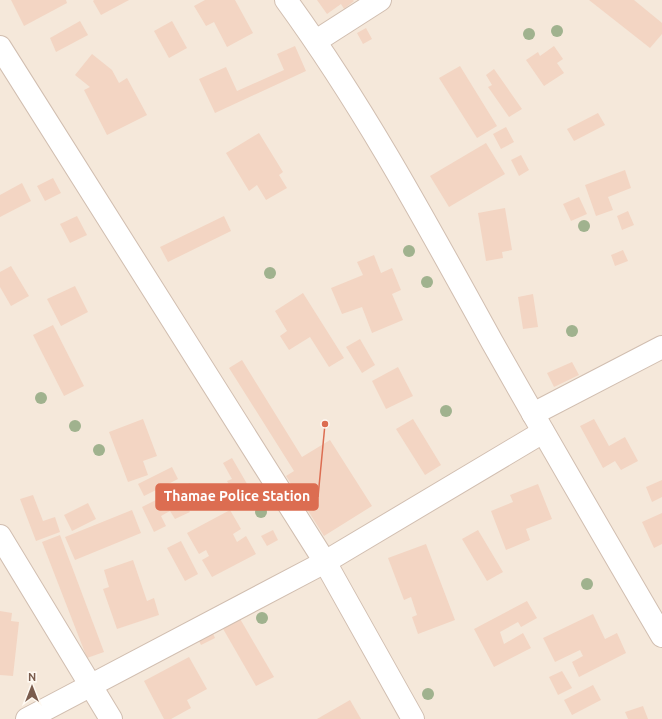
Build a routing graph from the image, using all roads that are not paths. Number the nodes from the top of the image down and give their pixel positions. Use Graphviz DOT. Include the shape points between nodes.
graph roads {
  1 [pos="286,0"];
  2 [pos="380,0"];
  3 [pos="316,41"];
  4 [pos="0,46"];
  5 [pos="662,347"];
  6 [pos="538,423"];
  7 [pos="0,536"];
  8 [pos="325,562"];
  9 [pos="662,636"];
  10 [pos="91,685"];
  11 [pos="27,719"];
  12 [pos="111,719"];
  13 [pos="413,719"];
  1 -- 3 [label="street"];
  2 -- 3 [label="street"];
  3 -- 6 [label="street" via="404,183"];
  4 -- 8 [label="street"];
  5 -- 6 [label="street"];
  6 -- 8 [label="street"];
  6 -- 9 [label="street"];
  7 -- 10 [label="street"];
  8 -- 10 [label="street"];
  8 -- 13 [label="street"];
  10 -- 11 [label="street"];
  10 -- 12 [label="street"];
}
